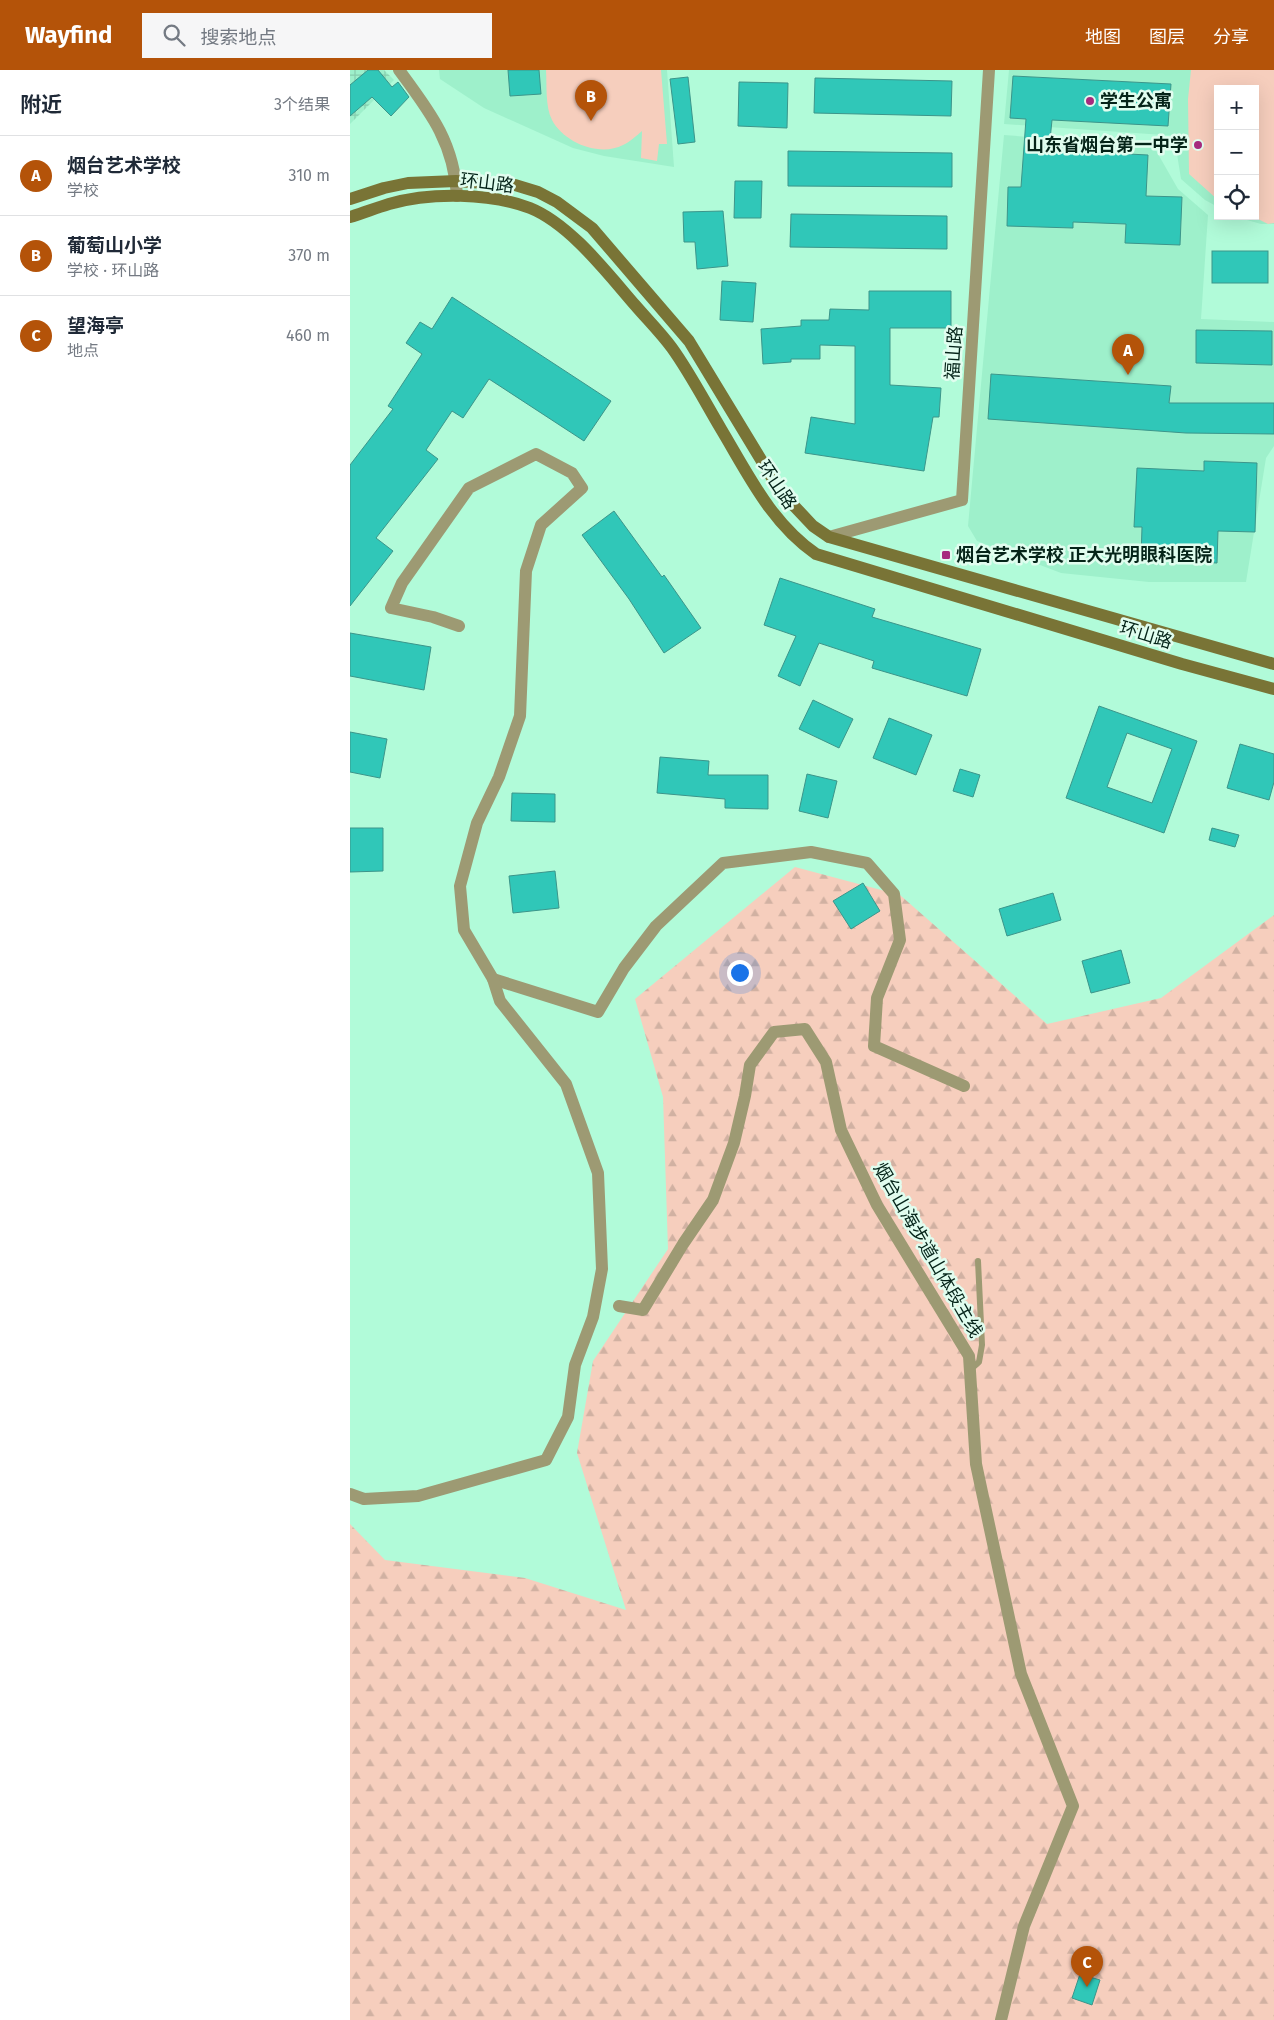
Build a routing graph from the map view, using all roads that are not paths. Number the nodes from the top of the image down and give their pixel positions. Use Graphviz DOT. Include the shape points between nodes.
graph roads {
  1 [pos="399,70"];
  2 [pos="989,70"];
  3 [pos="456,181"];
  4 [pos="457,196"];
  5 [pos="350,199"];
  6 [pos="350,218"];
  7 [pos="829,537"];
  8 [pos="458,626"];
  9 [pos="1274,664"];
  10 [pos="1274,689"];
  11 [pos="493,979"];
  12 [pos="964,1086"];
  13 [pos="978,1260"];
  14 [pos="619,1306"];
  15 [pos="970,1370"];
  16 [pos="350,1494"];
  17 [pos="1001,2020"];
  1 -- 3 [label="street" via="434,117 447,144"];
  2 -- 7 [label="street, 福山路" via="962,500"];
  3 -- 4 [label="street"];
  3 -- 5 [label="main road, 环山路" via="408,183"];
  3 -- 7 [label="main road, 环山路" via="515,185 538,192 592,228 689,341 780,491 813,526"];
  4 -- 6 [label="main road, 环山路" via="410,199"];
  4 -- 10 [label="main road, 环山路" via="493,198 532,209 564,230 595,259 672,348 763,499 784,527 816,554"];
  7 -- 9 [label="main road, 环山路"];
  8 -- 11 [label="street" via="391,608 402,584 470,488 536,454 572,473 582,488 541,524 526,572 520,716 499,777 477,823 460,886 464,930"];
  11 -- 12 [label="street" via="598,1012 624,968 656,926 723,863 811,852 868,863 894,894 900,940 877,998 874,1046"];
  11 -- 16 [label="street" via="500,1001 566,1084 598,1173 602,1269 593,1317 575,1365 568,1417 546,1460 418,1496 364,1499"];
  13 -- 15 [label="lane" via="982,1345 980,1362"];
  14 -- 15 [label="street, 烟台山海步道山体段主线" via="643,1310 713,1200 734,1143 750,1065 774,1032 804,1029 826,1062 841,1130 877,1205 970,1356"];
  15 -- 17 [label="street, 烟台山海步道山体段主线" via="976,1464 1021,1674 1073,1806 1024,1926"];
}
